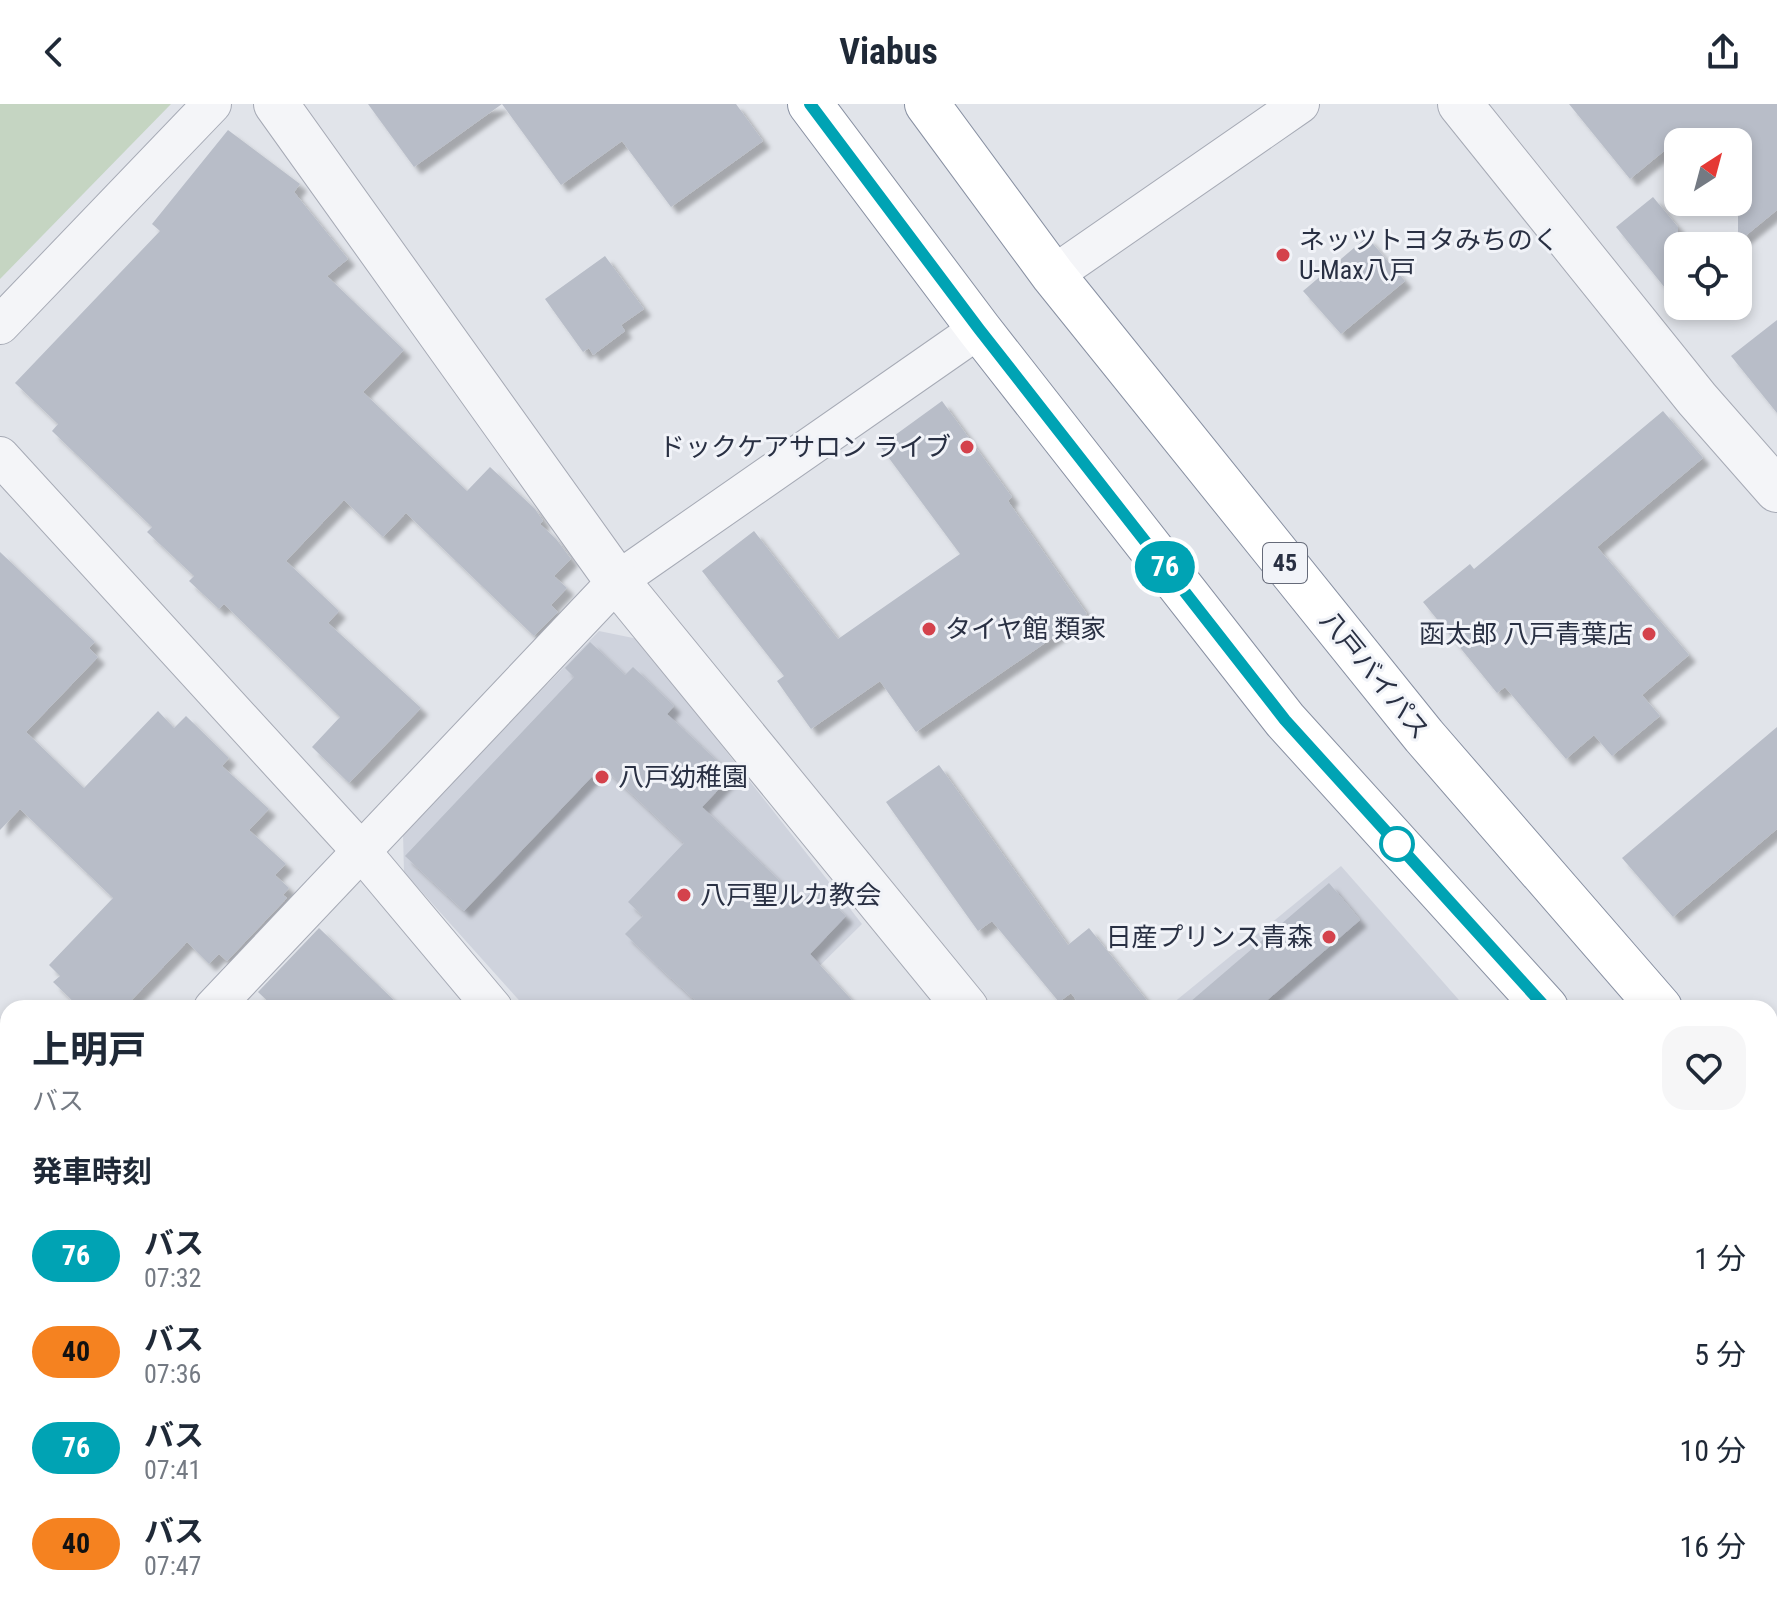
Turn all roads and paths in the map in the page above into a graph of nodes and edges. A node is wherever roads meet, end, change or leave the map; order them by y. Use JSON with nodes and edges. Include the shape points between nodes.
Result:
{"nodes":[{"id":1,"x":212,"y":104,"type":"edge"},
{"id":2,"x":276,"y":104,"type":"edge"},
{"id":3,"x":810,"y":104,"type":"edge"},
{"id":4,"x":927,"y":104,"type":"edge"},
{"id":5,"x":1300,"y":104,"type":"edge"},
{"id":6,"x":1460,"y":104,"type":"edge"},
{"id":7,"x":1053,"y":275,"type":"junction"},
{"id":8,"x":0,"y":325,"type":"edge"},
{"id":9,"x":979,"y":329,"type":"junction"},
{"id":10,"x":0,"y":456,"type":"edge"},
{"id":11,"x":1777,"y":490,"type":"edge"},
{"id":12,"x":617,"y":581,"type":"junction"},
{"id":13,"x":362,"y":852,"type":"junction"},
{"id":14,"x":221,"y":1000,"type":"edge"},
{"id":15,"x":486,"y":1000,"type":"edge"},
{"id":16,"x":959,"y":1000,"type":"edge"},
{"id":17,"x":1539,"y":1000,"type":"edge"},
{"id":18,"x":1653,"y":1000,"type":"edge"}],
"edges":[{"from":1,"to":8,"type":"street"},
{"from":2,"to":12,"type":"street"},
{"from":3,"to":9,"type":"highway"},
{"from":4,"to":7,"type":"highway","name":"八戸バイパス","number":"45"},
{"from":5,"to":7,"type":"street"},
{"from":6,"to":11,"type":"street","via":[[1697,399]]},
{"from":7,"to":18,"type":"highway","name":"八戸バイパス","number":"45","via":[[1424,736]]},
{"from":9,"to":12,"type":"street"},
{"from":9,"to":17,"type":"highway","via":[[1285,720]]},
{"from":10,"to":13,"type":"street"},
{"from":12,"to":13,"type":"street"},
{"from":12,"to":16,"type":"street"},
{"from":13,"to":14,"type":"street"},
{"from":13,"to":15,"type":"street"}]}
